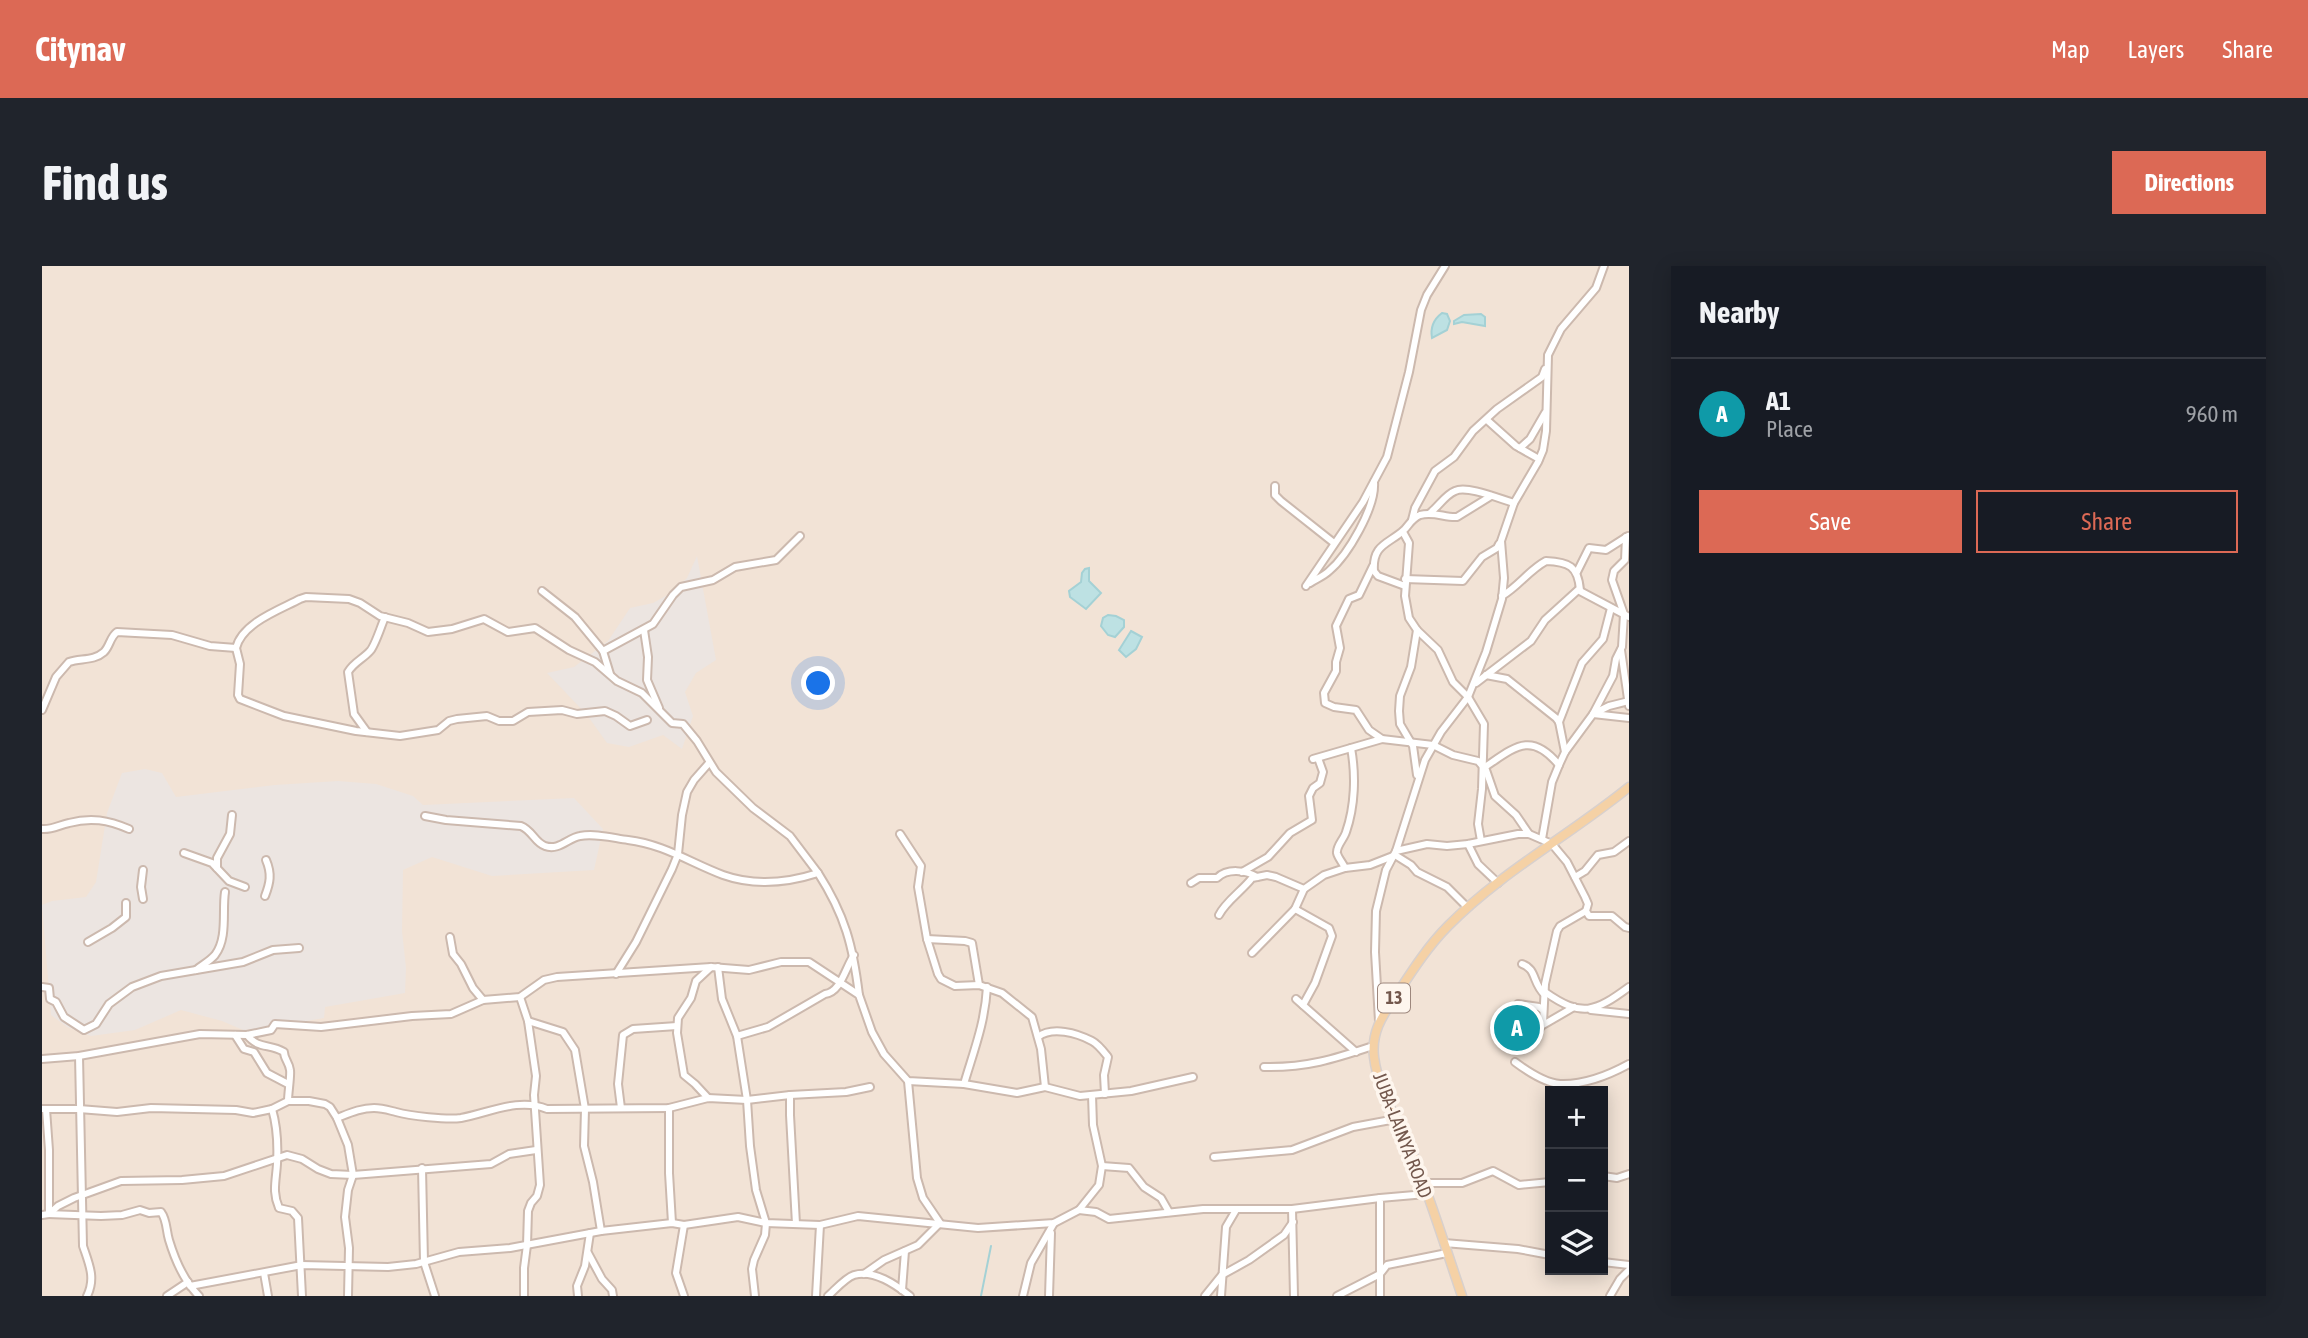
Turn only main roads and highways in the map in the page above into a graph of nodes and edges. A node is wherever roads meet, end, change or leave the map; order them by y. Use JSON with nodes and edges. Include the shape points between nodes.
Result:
{"nodes":[{"id":1,"x":1629,"y":787,"type":"edge"},
{"id":2,"x":1462,"y":1296,"type":"edge"}],
"edges":[{"from":1,"to":2,"type":"main road","name":"JUBA-LAINYA ROAD","number":"13","via":[[1467,907],[1430,947],[1375,1032],[1377,1072],[1414,1158]]}]}
